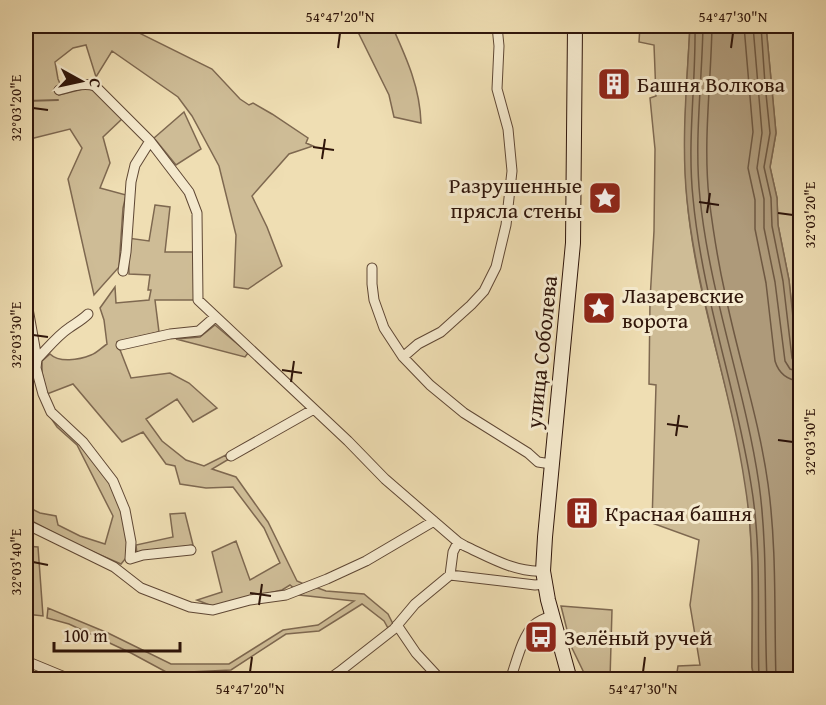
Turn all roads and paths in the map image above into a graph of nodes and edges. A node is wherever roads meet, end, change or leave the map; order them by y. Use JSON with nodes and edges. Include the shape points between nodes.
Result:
{"nodes":[{"id":1,"x":497,"y":26,"type":"edge"},
{"id":2,"x":575,"y":26,"type":"edge"},
{"id":3,"x":59,"y":90,"type":"dead end"},
{"id":4,"x":150,"y":141,"type":"junction"},
{"id":5,"x":372,"y":268,"type":"dead end"},
{"id":6,"x":123,"y":271,"type":"dead end"},
{"id":7,"x":26,"y":280,"type":"edge"},
{"id":8,"x":88,"y":314,"type":"dead end"},
{"id":9,"x":215,"y":317,"type":"junction"},
{"id":10,"x":122,"y":345,"type":"dead end"},
{"id":11,"x":403,"y":357,"type":"junction"},
{"id":12,"x":37,"y":359,"type":"junction"},
{"id":13,"x":314,"y":409,"type":"junction"},
{"id":14,"x":231,"y":456,"type":"dead end"},
{"id":15,"x":551,"y":464,"type":"junction"},
{"id":16,"x":434,"y":521,"type":"junction"},
{"id":17,"x":26,"y":524,"type":"edge"},
{"id":18,"x":458,"y":542,"type":"junction"},
{"id":19,"x":191,"y":550,"type":"dead end"},
{"id":20,"x":130,"y":559,"type":"junction"},
{"id":21,"x":123,"y":574,"type":"junction"},
{"id":22,"x":450,"y":575,"type":"junction"},
{"id":23,"x":544,"y":578,"type":"junction"},
{"id":24,"x":552,"y":616,"type":"junction"},
{"id":25,"x":398,"y":625,"type":"junction"},
{"id":26,"x":26,"y":661,"type":"edge"},
{"id":27,"x":72,"y":680,"type":"edge"},
{"id":28,"x":328,"y":680,"type":"edge"},
{"id":29,"x":441,"y":680,"type":"edge"},
{"id":30,"x":510,"y":680,"type":"edge"},
{"id":31,"x":570,"y":680,"type":"edge"}],
"edges":[{"from":1,"to":11,"type":"street","via":[[497,89],[508,129],[512,171],[496,267],[484,291],[471,304],[441,332]]},
{"from":2,"to":15,"type":"main road","name":"улица Соболева","via":[[573,243]]},
{"from":3,"to":4,"type":"street","via":[[92,84]]},
{"from":4,"to":6,"type":"street","via":[[135,165],[131,182]]},
{"from":4,"to":9,"type":"street","via":[[189,192],[197,213],[198,300]]},
{"from":5,"to":11,"type":"street","via":[[374,300],[384,328]]},
{"from":7,"to":12,"type":"street"},
{"from":8,"to":12,"type":"street"},
{"from":9,"to":10,"type":"street","via":[[199,332]]},
{"from":9,"to":13,"type":"street"},
{"from":11,"to":15,"type":"street","via":[[464,413],[538,462]]},
{"from":12,"to":20,"type":"street","via":[[38,377],[51,412],[83,442],[113,482],[125,510]]},
{"from":13,"to":14,"type":"street"},
{"from":13,"to":16,"type":"street"},
{"from":15,"to":23,"type":"main road","name":"улица Соболева"},
{"from":16,"to":18,"type":"street"},
{"from":16,"to":21,"type":"street","via":[[327,579],[286,595],[213,610],[190,607],[150,592]]},
{"from":17,"to":21,"type":"street"},
{"from":18,"to":22,"type":"street"},
{"from":18,"to":23,"type":"street"},
{"from":19,"to":20,"type":"street"},
{"from":20,"to":21,"type":"street"},
{"from":22,"to":23,"type":"street","via":[[535,585]]},
{"from":22,"to":25,"type":"street"},
{"from":23,"to":24,"type":"main road","name":"улица Соболева"},
{"from":24,"to":30,"type":"street","via":[[528,631]]},
{"from":24,"to":31,"type":"main road","name":"улица Соболева"},
{"from":25,"to":28,"type":"street"},
{"from":25,"to":29,"type":"street","via":[[416,653]]},
{"from":26,"to":27,"type":"street"}]}
